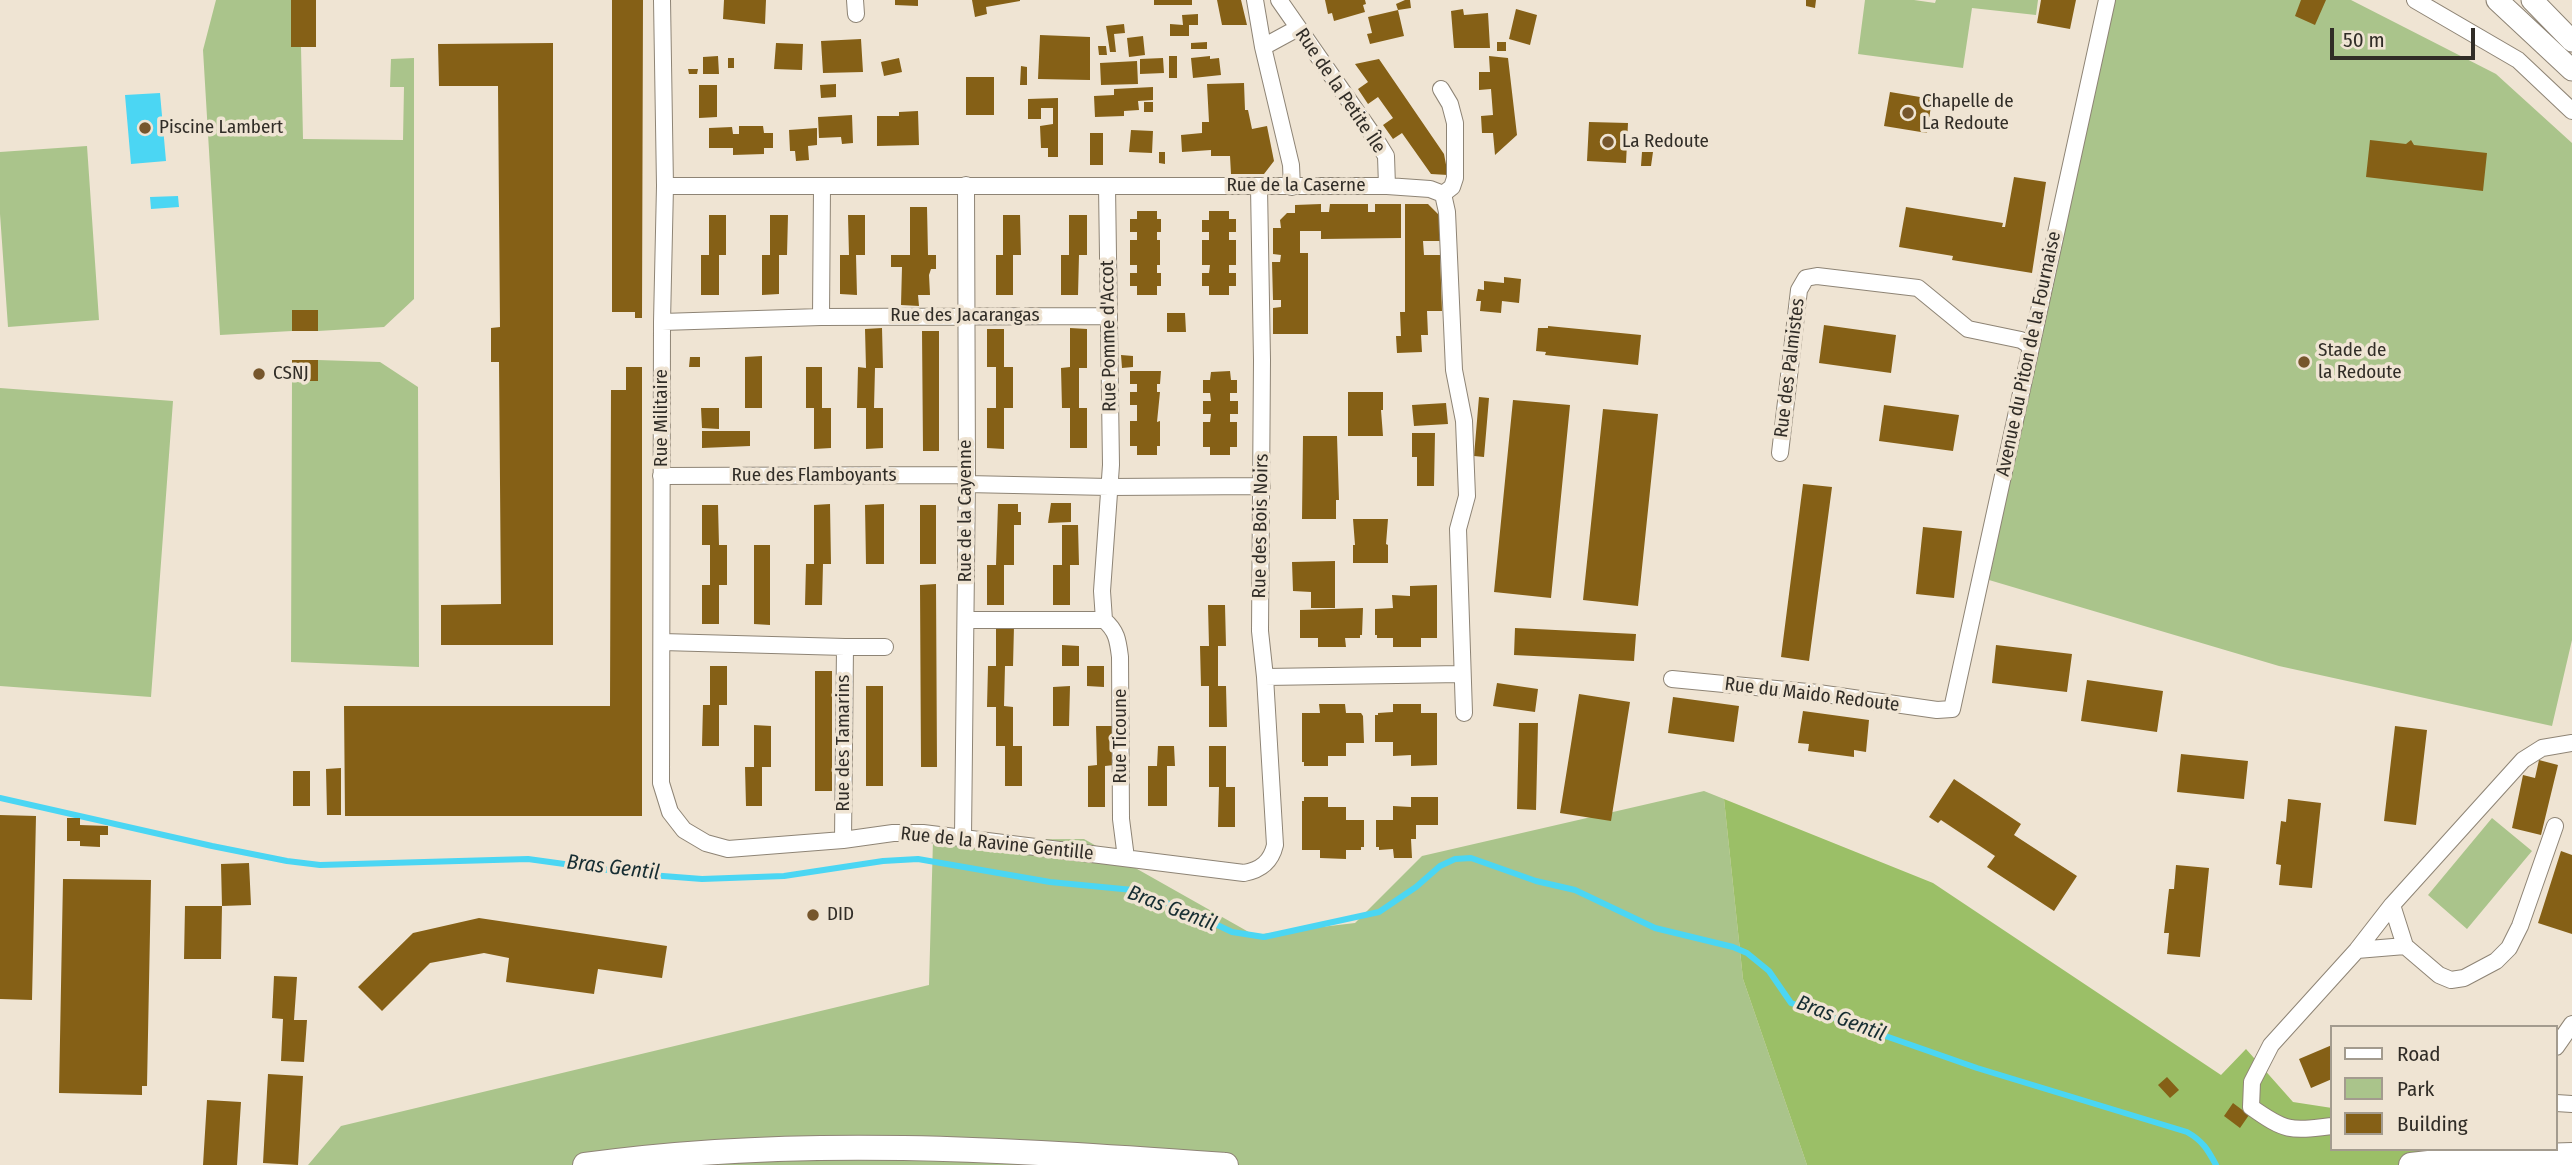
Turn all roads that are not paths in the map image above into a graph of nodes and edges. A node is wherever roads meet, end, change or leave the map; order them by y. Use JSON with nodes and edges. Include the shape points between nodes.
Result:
{"nodes":[{"id":1,"x":662,"y":0,"type":"edge"},
{"id":2,"x":1255,"y":0,"type":"edge"},
{"id":3,"x":1279,"y":0,"type":"edge"},
{"id":4,"x":2107,"y":0,"type":"edge"},
{"id":5,"x":2415,"y":0,"type":"edge"},
{"id":6,"x":2497,"y":0,"type":"edge"},
{"id":7,"x":2532,"y":0,"type":"edge"},
{"id":8,"x":1298,"y":28,"type":"junction"},
{"id":9,"x":2572,"y":41,"type":"edge"},
{"id":10,"x":1263,"y":47,"type":"junction"},
{"id":11,"x":2572,"y":70,"type":"edge"},
{"id":12,"x":1441,"y":89,"type":"dead end"},
{"id":13,"x":2572,"y":111,"type":"edge"},
{"id":14,"x":665,"y":186,"type":"junction"},
{"id":15,"x":966,"y":186,"type":"junction"},
{"id":16,"x":1107,"y":186,"type":"junction"},
{"id":17,"x":1387,"y":186,"type":"junction"},
{"id":18,"x":822,"y":187,"type":"junction"},
{"id":19,"x":1259,"y":187,"type":"junction"},
{"id":20,"x":1292,"y":187,"type":"junction"},
{"id":21,"x":1443,"y":194,"type":"junction"},
{"id":22,"x":967,"y":316,"type":"junction"},
{"id":23,"x":1108,"y":316,"type":"junction"},
{"id":24,"x":821,"y":317,"type":"junction"},
{"id":25,"x":662,"y":323,"type":"junction"},
{"id":26,"x":2031,"y":346,"type":"junction"},
{"id":27,"x":1780,"y":453,"type":"dead end"},
{"id":28,"x":662,"y":476,"type":"junction"},
{"id":29,"x":967,"y":480,"type":"junction"},
{"id":30,"x":1262,"y":486,"type":"junction"},
{"id":31,"x":1109,"y":487,"type":"junction"},
{"id":32,"x":966,"y":620,"type":"junction"},
{"id":33,"x":1104,"y":620,"type":"junction"},
{"id":34,"x":662,"y":642,"type":"junction"},
{"id":35,"x":885,"y":646,"type":"dead end"},
{"id":36,"x":845,"y":647,"type":"junction"},
{"id":37,"x":1462,"y":674,"type":"junction"},
{"id":38,"x":1265,"y":677,"type":"junction"},
{"id":39,"x":1672,"y":679,"type":"dead end"},
{"id":40,"x":1952,"y":709,"type":"joint"},
{"id":41,"x":1464,"y":713,"type":"dead end"},
{"id":42,"x":2572,"y":743,"type":"edge"},
{"id":43,"x":2555,"y":826,"type":"dead end"},
{"id":44,"x":684,"y":830,"type":"joint"},
{"id":45,"x":963,"y":837,"type":"junction"},
{"id":46,"x":844,"y":840,"type":"junction"},
{"id":47,"x":1126,"y":858,"type":"junction"},
{"id":48,"x":1267,"y":861,"type":"joint"},
{"id":49,"x":2392,"y":905,"type":"junction"},
{"id":50,"x":2405,"y":946,"type":"junction"},
{"id":51,"x":2357,"y":950,"type":"junction"},
{"id":52,"x":2572,"y":1024,"type":"edge"},
{"id":53,"x":2558,"y":1044,"type":"edge"},
{"id":54,"x":2330,"y":1126,"type":"edge"},
{"id":55,"x":2572,"y":1155,"type":"edge"},
{"id":56,"x":585,"y":1165,"type":"edge"},
{"id":57,"x":1226,"y":1165,"type":"edge"},
{"id":58,"x":2411,"y":1165,"type":"edge"}],
"edges":[{"from":1,"to":14,"type":"street","name":"Rue Militaire"},
{"from":2,"to":10,"type":"street","name":"Rue de la Petite Île"},
{"from":3,"to":8,"type":"street","name":"Rue de la Petite Île"},
{"from":4,"to":26,"type":"street","name":"Avenue du Piton de la Fournaise"},
{"from":5,"to":13,"type":"street","via":[[2518,60]]},
{"from":6,"to":11,"type":"main road"},
{"from":7,"to":9,"type":"main road"},
{"from":8,"to":10,"type":"street"},
{"from":8,"to":17,"type":"street","name":"Rue de la Petite Île","via":[[1386,156]]},
{"from":10,"to":20,"type":"street","name":"Rue de la Petite Île"},
{"from":12,"to":21,"type":"street","via":[[1455,123],[1455,178]]},
{"from":14,"to":18,"type":"street","name":"Rue de la Caserne"},
{"from":14,"to":25,"type":"street","name":"Rue Militaire"},
{"from":15,"to":16,"type":"street","name":"Rue de la Caserne"},
{"from":15,"to":18,"type":"street","name":"Rue de la Caserne"},
{"from":15,"to":22,"type":"street","name":"Rue de la Cayenne"},
{"from":16,"to":19,"type":"street","name":"Rue de la Caserne"},
{"from":16,"to":23,"type":"street","name":"Rue Pomme d'Accot"},
{"from":17,"to":20,"type":"street","name":"Rue de la Caserne"},
{"from":17,"to":21,"type":"street","name":"Rue de la Caserne"},
{"from":18,"to":24,"type":"street"},
{"from":19,"to":20,"type":"street","name":"Rue de la Caserne"},
{"from":19,"to":30,"type":"street","name":"Rue des Bois Noirs"},
{"from":21,"to":37,"type":"street","via":[[1467,496],[1458,528]]},
{"from":22,"to":23,"type":"street","name":"Rue des Jacarangas"},
{"from":22,"to":24,"type":"street","name":"Rue des Jacarangas"},
{"from":22,"to":29,"type":"street","name":"Rue de la Cayenne"},
{"from":23,"to":31,"type":"street","name":"Rue Pomme d'Accot"},
{"from":24,"to":25,"type":"street","name":"Rue des Jacarangas"},
{"from":25,"to":28,"type":"street","name":"Rue Militaire"},
{"from":26,"to":27,"type":"street","name":"Rue des Palmistes","via":[[1968,329],[1918,288],[1806,278],[1799,289]]},
{"from":26,"to":40,"type":"street","name":"Avenue du Piton de la Fournaise"},
{"from":28,"to":29,"type":"street","name":"Rue des Flamboyants"},
{"from":28,"to":34,"type":"street","name":"Rue Militaire"},
{"from":29,"to":31,"type":"street","name":"Rue des Flamboyants"},
{"from":29,"to":32,"type":"street","name":"Rue de la Cayenne"},
{"from":30,"to":31,"type":"street","name":"Rue des Flamboyants"},
{"from":30,"to":38,"type":"street","name":"Rue des Bois Noirs","via":[[1260,631]]},
{"from":31,"to":33,"type":"street","name":"Rue Ticoune"},
{"from":32,"to":33,"type":"street"},
{"from":32,"to":45,"type":"street","name":"Rue de la Cayenne"},
{"from":33,"to":47,"type":"street","name":"Rue Ticoune","via":[[1118,637],[1119,647],[1121,819]]},
{"from":34,"to":36,"type":"street","name":"Rue des Tamarins"},
{"from":34,"to":44,"type":"street","name":"Rue Militaire","via":[[661,783],[670,812]]},
{"from":35,"to":36,"type":"street","name":"Rue des Tamarins"},
{"from":36,"to":46,"type":"street","name":"Rue des Tamarins"},
{"from":37,"to":38,"type":"street"},
{"from":37,"to":41,"type":"street"},
{"from":38,"to":48,"type":"street","name":"Rue des Bois Noirs","via":[[1275,845]]},
{"from":39,"to":40,"type":"street","name":"Rue du Maido Redoute"},
{"from":42,"to":49,"type":"street","via":[[2542,748],[2523,760]]},
{"from":43,"to":50,"type":"street","via":[[2520,926],[2496,961],[2464,978],[2451,979],[2439,975]]},
{"from":44,"to":46,"type":"street","name":"Rue de la Ravine Gentille","via":[[728,849]]},
{"from":45,"to":46,"type":"street","name":"Rue de la Ravine Gentille","via":[[893,833]]},
{"from":45,"to":47,"type":"street","name":"Rue de la Ravine Gentille"},
{"from":47,"to":48,"type":"street","name":"Rue de la Ravine Gentille","via":[[1244,873],[1258,870]]},
{"from":49,"to":50,"type":"street"},
{"from":49,"to":51,"type":"street"},
{"from":50,"to":51,"type":"street"},
{"from":51,"to":54,"type":"street","via":[[2271,1045],[2252,1082],[2251,1107],[2277,1126],[2299,1130]]},
{"from":52,"to":53,"type":"street"},
{"from":55,"to":58,"type":"main road"},
{"from":56,"to":57,"type":"main road","via":[[759,1149],[914,1146]]}]}
